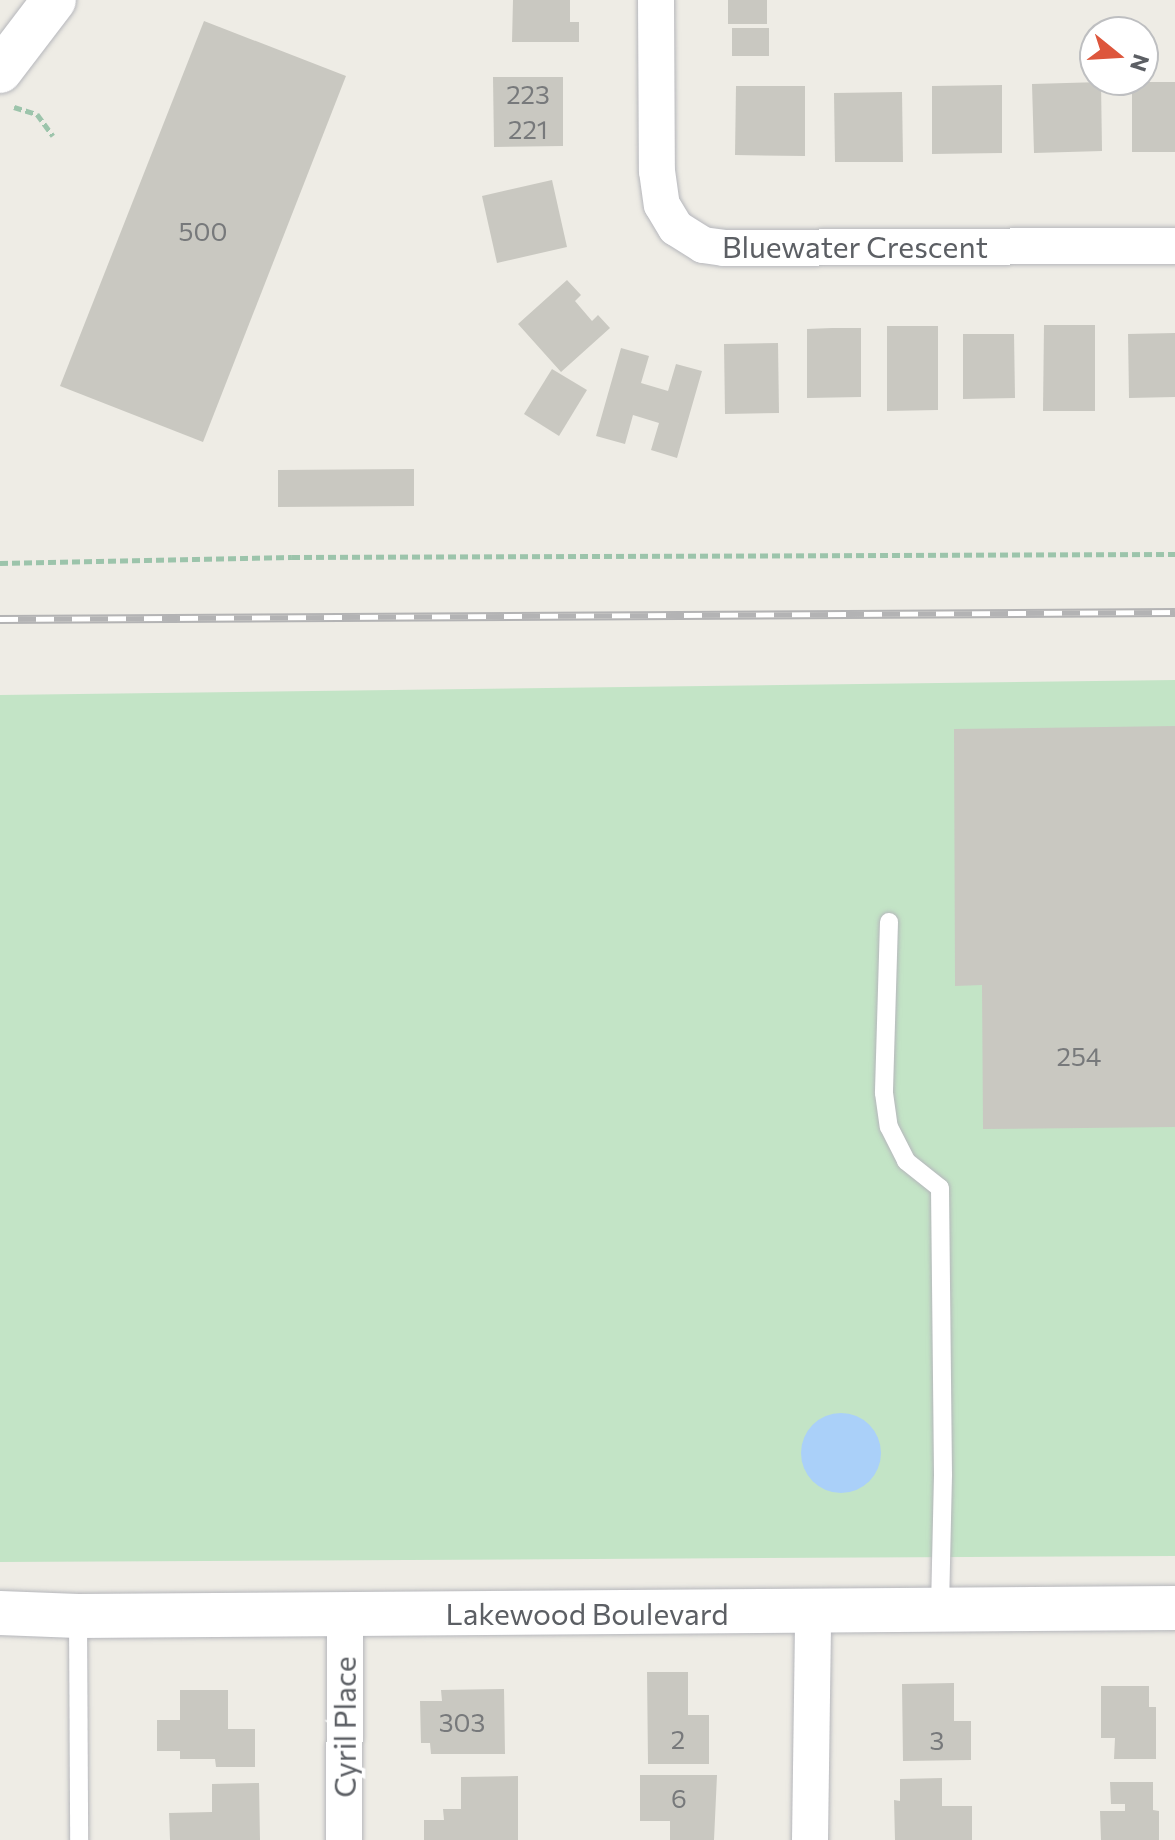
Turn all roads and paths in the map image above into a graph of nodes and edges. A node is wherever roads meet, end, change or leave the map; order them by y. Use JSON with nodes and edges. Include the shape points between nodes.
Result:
{"nodes":[{"id":1,"x":54,"y":0,"type":"edge"},
{"id":2,"x":656,"y":0,"type":"edge"},
{"id":3,"x":0,"y":71,"type":"edge"},
{"id":4,"x":0,"y":102,"type":"edge"},
{"id":5,"x":53,"y":136,"type":"dead end"},
{"id":6,"x":1175,"y":246,"type":"edge"},
{"id":7,"x":1175,"y":554,"type":"edge"},
{"id":8,"x":0,"y":563,"type":"edge"},
{"id":9,"x":889,"y":922,"type":"dead end"},
{"id":10,"x":1175,"y":1608,"type":"edge"},
{"id":11,"x":940,"y":1610,"type":"junction"},
{"id":12,"x":813,"y":1612,"type":"junction"},
{"id":13,"x":0,"y":1613,"type":"edge"},
{"id":14,"x":345,"y":1613,"type":"junction"},
{"id":15,"x":78,"y":1616,"type":"junction"},
{"id":16,"x":79,"y":1840,"type":"edge"},
{"id":17,"x":344,"y":1840,"type":"edge"},
{"id":18,"x":810,"y":1840,"type":"edge"}],
"edges":[{"from":1,"to":3,"type":"street"},
{"from":2,"to":6,"type":"street","name":"Bluewater Crescent","via":[[657,171],[662,205],[676,228],[703,245]]},
{"from":4,"to":5,"type":"path","via":[[37,114]]},
{"from":7,"to":8,"type":"path"},
{"from":9,"to":11,"type":"lane","via":[[884,1093],[889,1127],[906,1161],[940,1188]]},
{"from":10,"to":11,"type":"street","name":"Lakewood Boulevard"},
{"from":11,"to":12,"type":"street","name":"Lakewood Boulevard"},
{"from":12,"to":14,"type":"street","name":"Lakewood Boulevard"},
{"from":12,"to":18,"type":"street"},
{"from":13,"to":15,"type":"street","name":"Lakewood Boulevard"},
{"from":14,"to":15,"type":"street","name":"Lakewood Boulevard"},
{"from":14,"to":17,"type":"street","name":"Cyril Place"},
{"from":15,"to":16,"type":"lane"}]}
